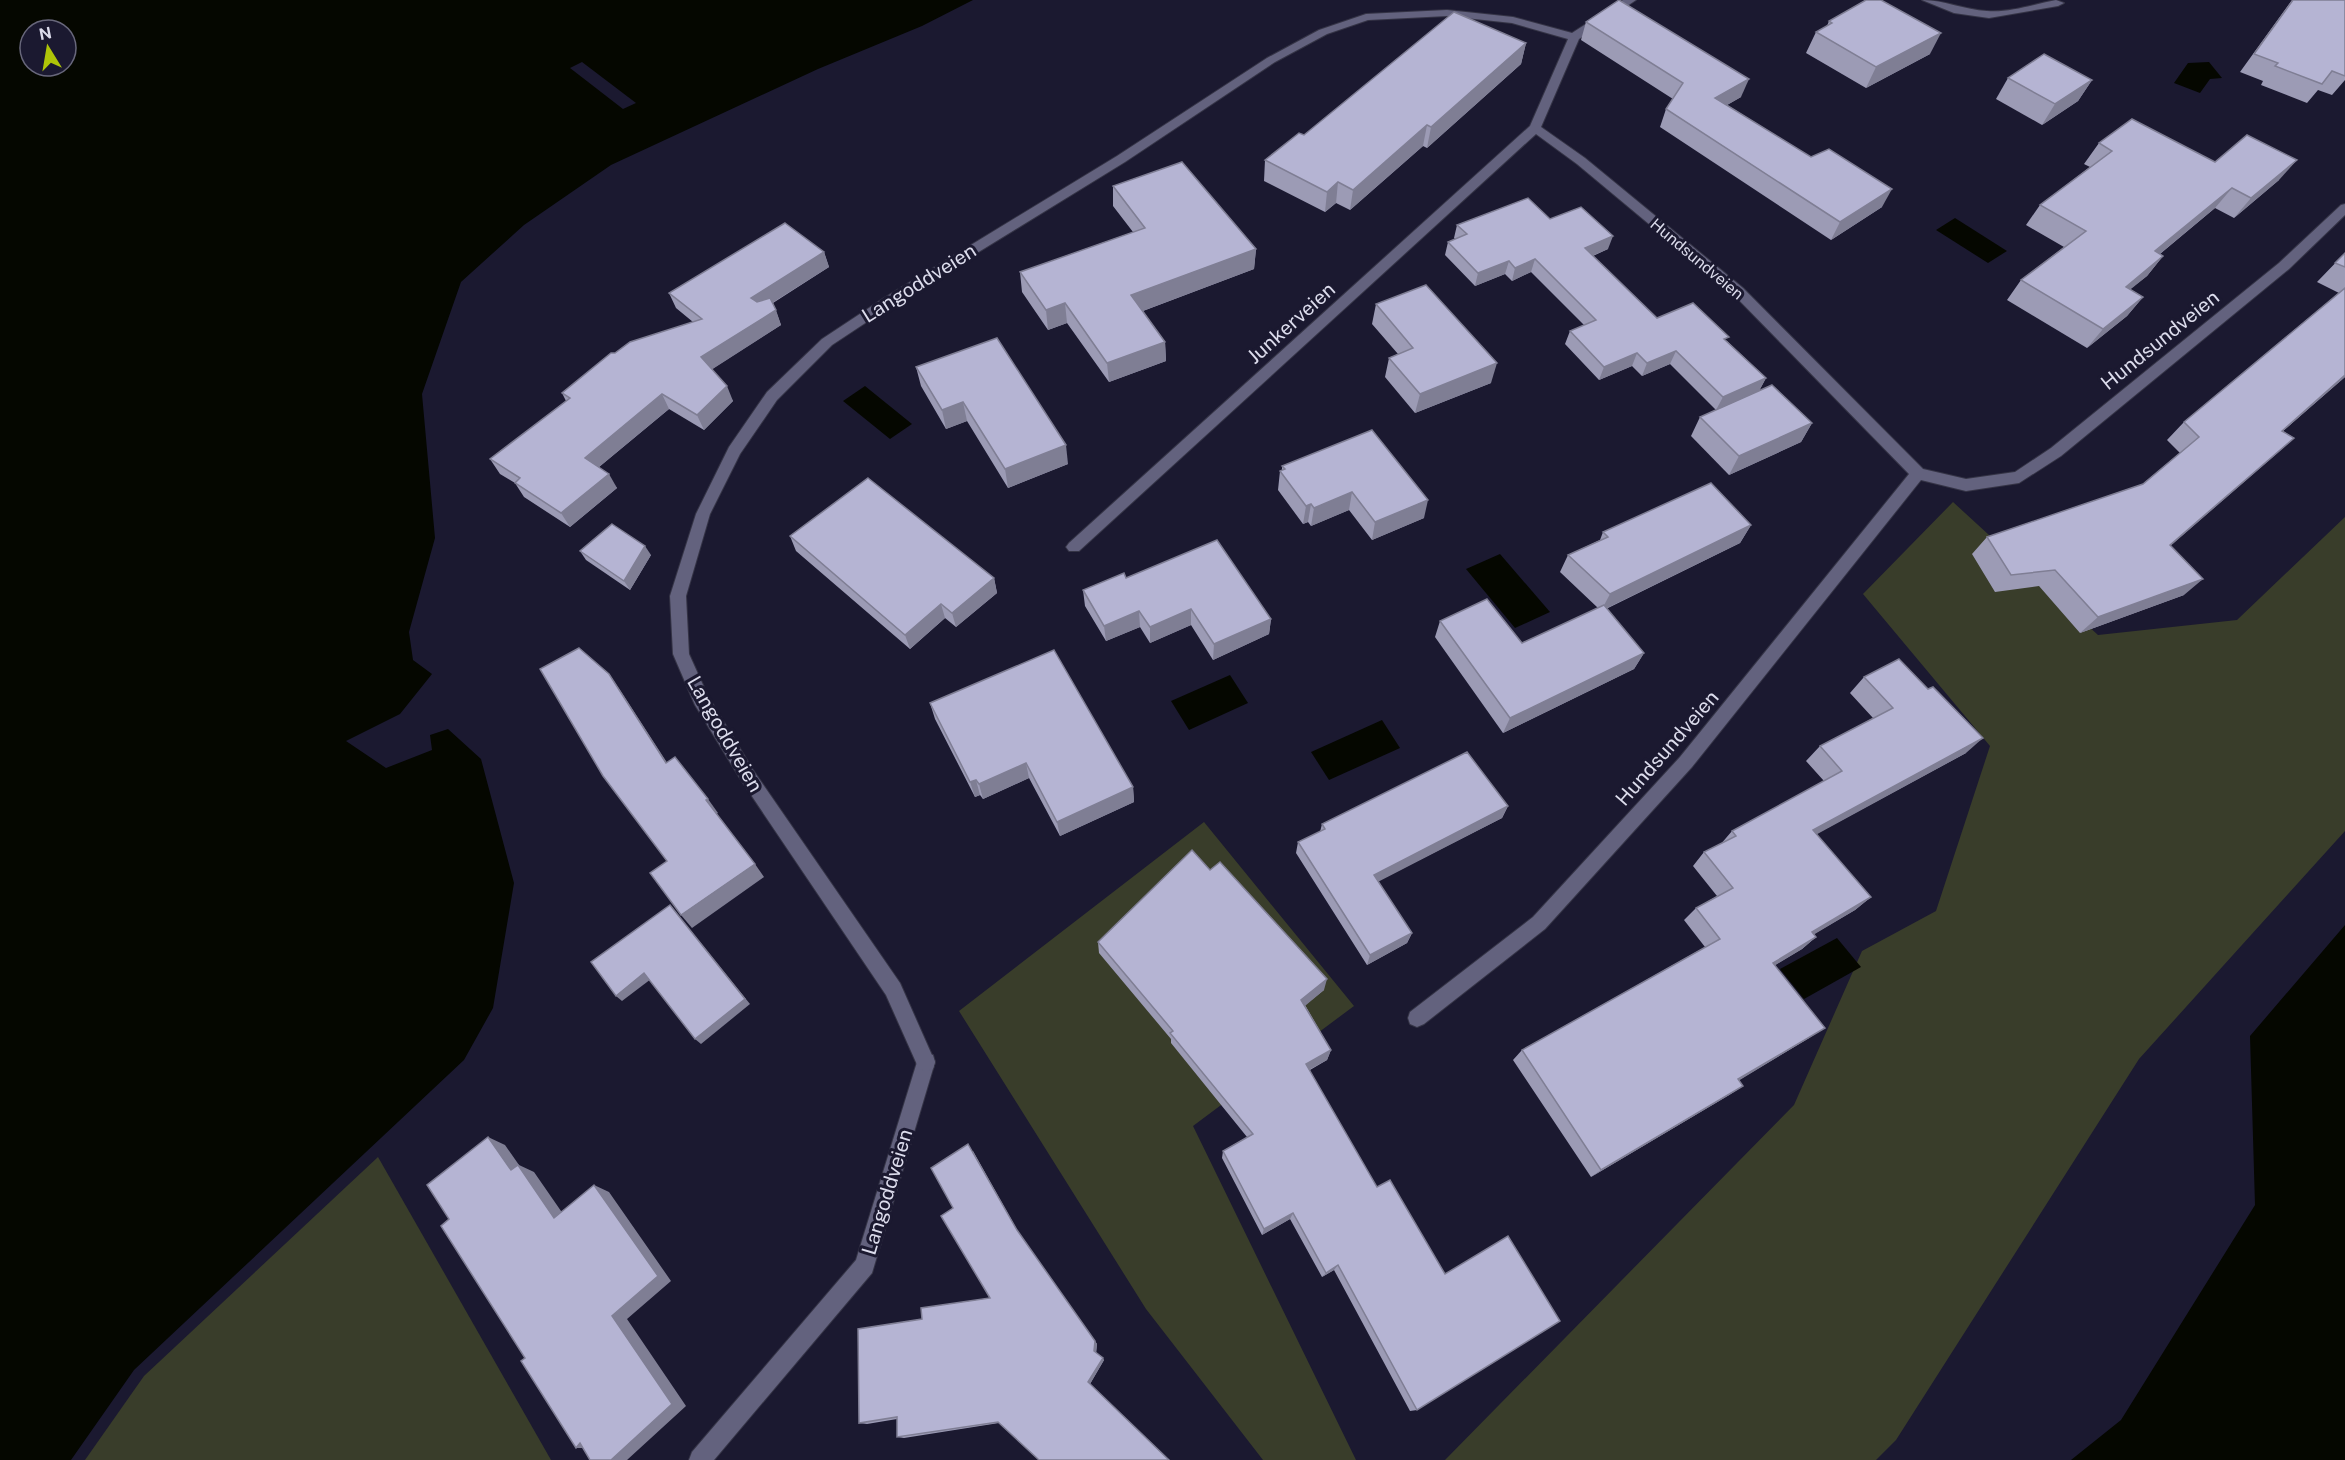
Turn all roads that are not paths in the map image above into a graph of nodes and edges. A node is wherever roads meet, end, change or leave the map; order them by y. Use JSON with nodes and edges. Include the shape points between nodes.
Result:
{"nodes":[{"id":1,"x":1630,"y":0,"type":"edge"},
{"id":2,"x":1928,"y":0,"type":"edge"},
{"id":3,"x":2058,"y":3,"type":"dead end"},
{"id":4,"x":1574,"y":37,"type":"junction"},
{"id":5,"x":1535,"y":128,"type":"junction"},
{"id":6,"x":2345,"y":208,"type":"edge"},
{"id":7,"x":1918,"y":474,"type":"junction"},
{"id":8,"x":1074,"y":548,"type":"dead end"},
{"id":9,"x":1417,"y":1018,"type":"dead end"},
{"id":10,"x":700,"y":1460,"type":"edge"}],
"edges":[{"from":1,"to":4,"type":"street"},
{"from":2,"to":3,"type":"street","via":[[1958,11],[1989,15]]},
{"from":4,"to":5,"type":"street"},
{"from":4,"to":10,"type":"street","name":"Langoddveien","via":[[1513,20],[1447,13],[1366,17],[1323,32],[1271,60],[1121,159],[827,342],[772,396],[734,451],[703,514],[678,596],[681,654],[701,700],[747,775],[894,989],[926,1062],[865,1266]]},
{"from":5,"to":7,"type":"street","name":"Hundsundveien","via":[[1581,161],[1738,291]]},
{"from":5,"to":8,"type":"street","name":"Junkerveien"},
{"from":6,"to":7,"type":"street","name":"Hundsundveien","via":[[2284,266],[2056,452],[2019,477],[1966,484]]},
{"from":7,"to":9,"type":"street","name":"Hundsundveien","via":[[1686,762],[1547,915]]}]}
